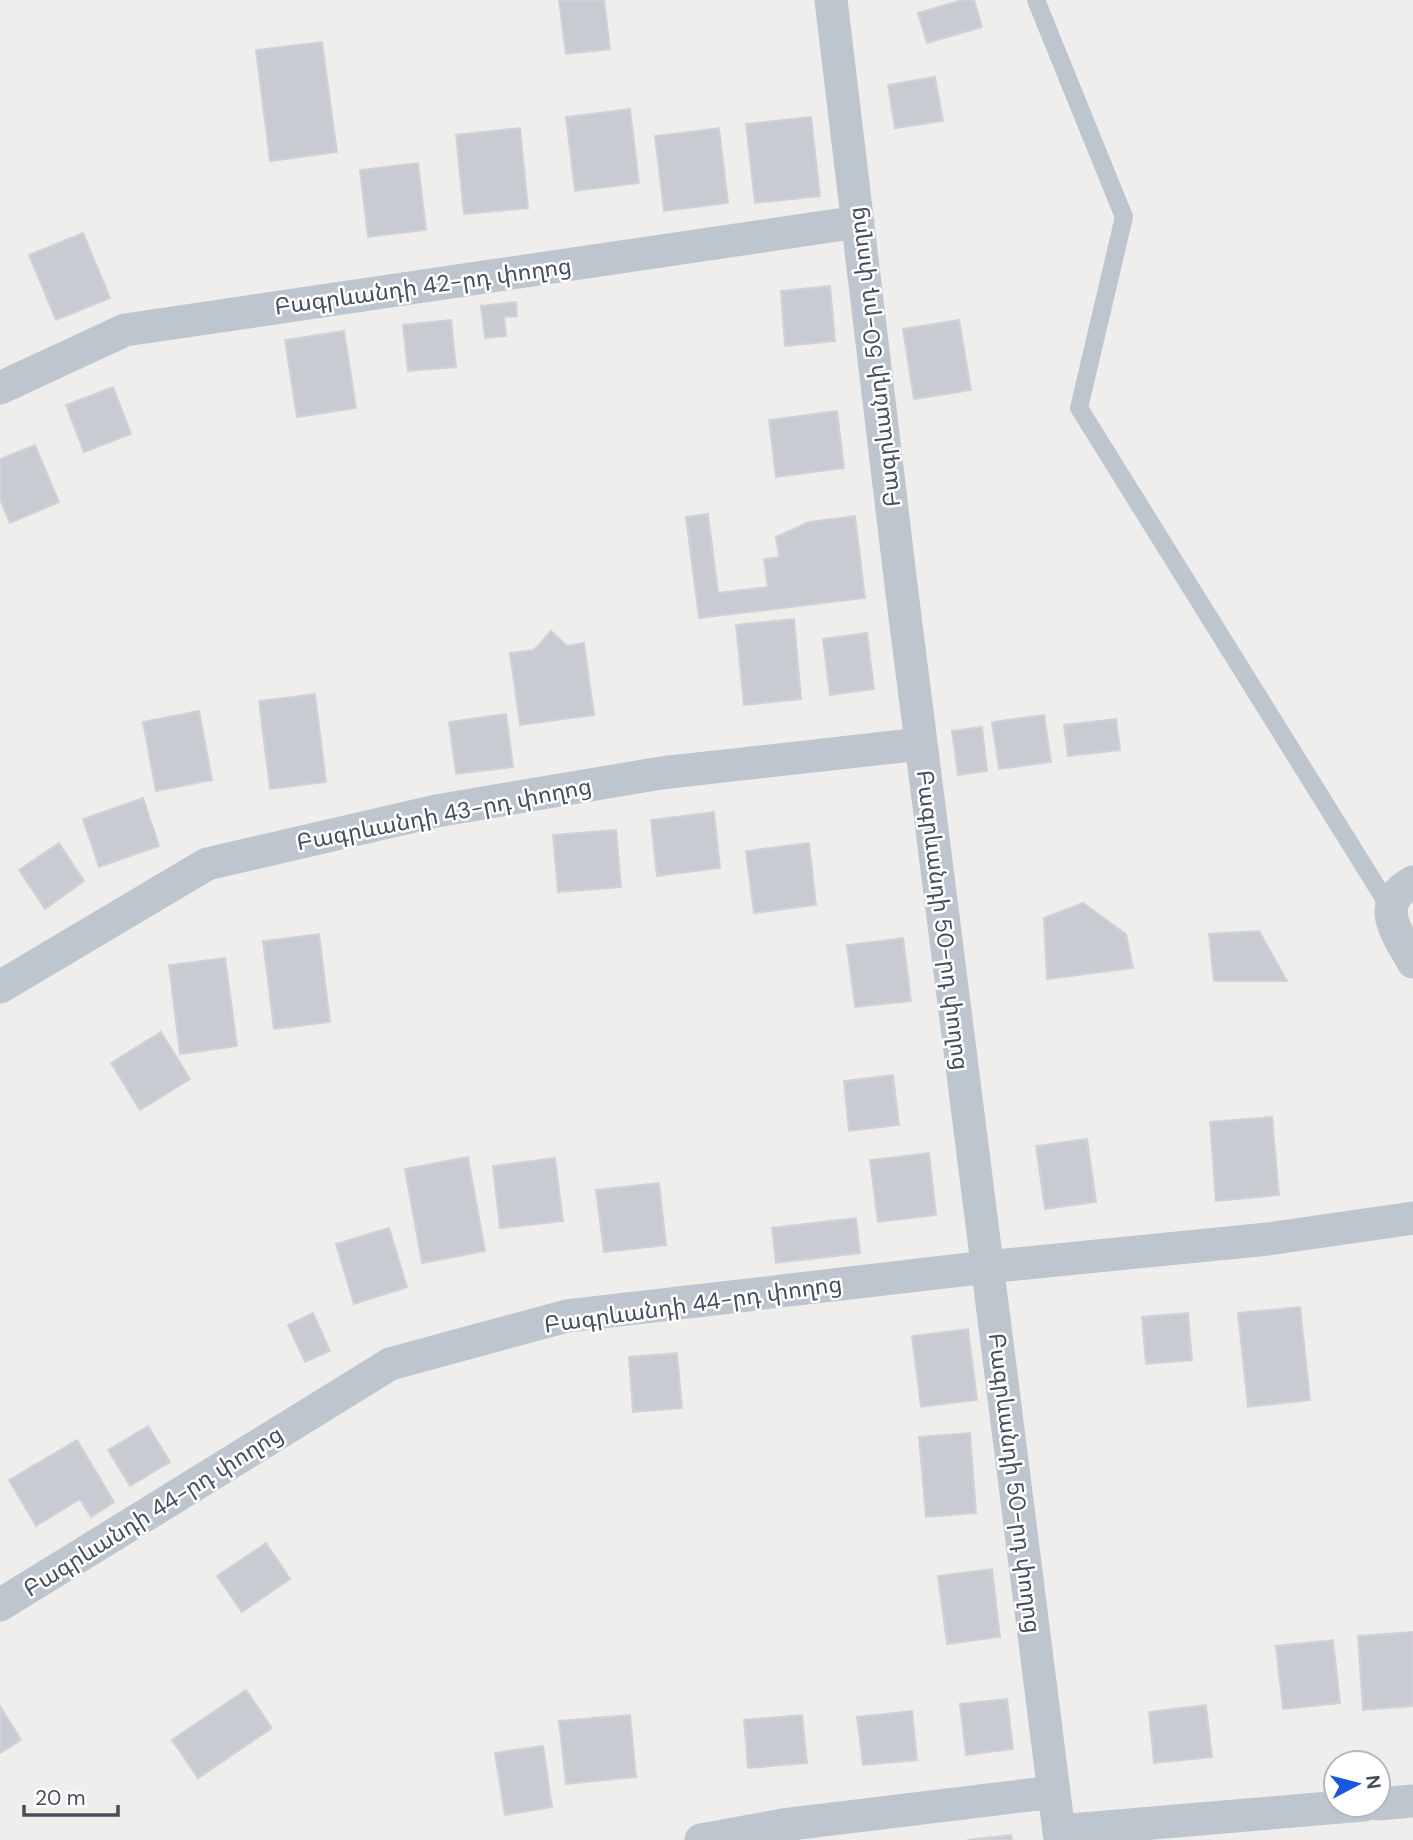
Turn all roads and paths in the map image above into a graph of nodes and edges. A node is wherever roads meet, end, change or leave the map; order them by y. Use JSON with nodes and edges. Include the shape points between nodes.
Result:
{"nodes":[{"id":1,"x":831,"y":0,"type":"edge"},
{"id":2,"x":1036,"y":0,"type":"edge"},
{"id":3,"x":858,"y":222,"type":"junction"},
{"id":4,"x":0,"y":388,"type":"edge"},
{"id":5,"x":921,"y":744,"type":"junction"},
{"id":6,"x":1413,"y":882,"type":"edge"},
{"id":7,"x":1390,"y":908,"type":"junction"},
{"id":8,"x":1413,"y":962,"type":"edge"},
{"id":9,"x":0,"y":986,"type":"edge"},
{"id":10,"x":1413,"y":1218,"type":"edge"},
{"id":11,"x":987,"y":1267,"type":"junction"},
{"id":12,"x":0,"y":1605,"type":"edge"},
{"id":13,"x":1054,"y":1792,"type":"junction"},
{"id":14,"x":1413,"y":1801,"type":"edge"},
{"id":15,"x":1392,"y":1803,"type":"edge"},
{"id":16,"x":1322,"y":1809,"type":"edge"},
{"id":17,"x":1059,"y":1836,"type":"edge"},
{"id":18,"x":701,"y":1840,"type":"edge"}],
"edges":[{"from":1,"to":3,"type":"street","name":"Բագրևանդի 50-րդ փողոց"},
{"from":2,"to":7,"type":"lane","via":[[1124,217],[1079,408]]},
{"from":3,"to":4,"type":"street","name":"Բագրևանդի 42-րդ փողոց","via":[[125,330]]},
{"from":3,"to":5,"type":"street","name":"Բագրևանդի 50-րդ փողոց"},
{"from":5,"to":9,"type":"street","name":"Բագրևանդի 43-րդ փողոց","via":[[661,773],[436,811],[207,864]]},
{"from":5,"to":11,"type":"street","name":"Բագրևանդի 50-րդ փողոց"},
{"from":6,"to":7,"type":"street"},
{"from":7,"to":8,"type":"street","via":[[1392,924]]},
{"from":10,"to":11,"type":"street","name":"Բագրևանդի 44-րդ փողոց","via":[[1268,1239]]},
{"from":11,"to":12,"type":"street","name":"Բագրևանդի 44-րդ փողոց","via":[[568,1316],[390,1364]]},
{"from":11,"to":13,"type":"street","name":"Բագրևանդի 50-րդ փողոց"},
{"from":13,"to":17,"type":"street","name":"Բագրևանդի 50-րդ փողոց"},
{"from":13,"to":18,"type":"street","via":[[783,1825]]},
{"from":14,"to":15,"type":"street"},
{"from":16,"to":17,"type":"street"}]}
